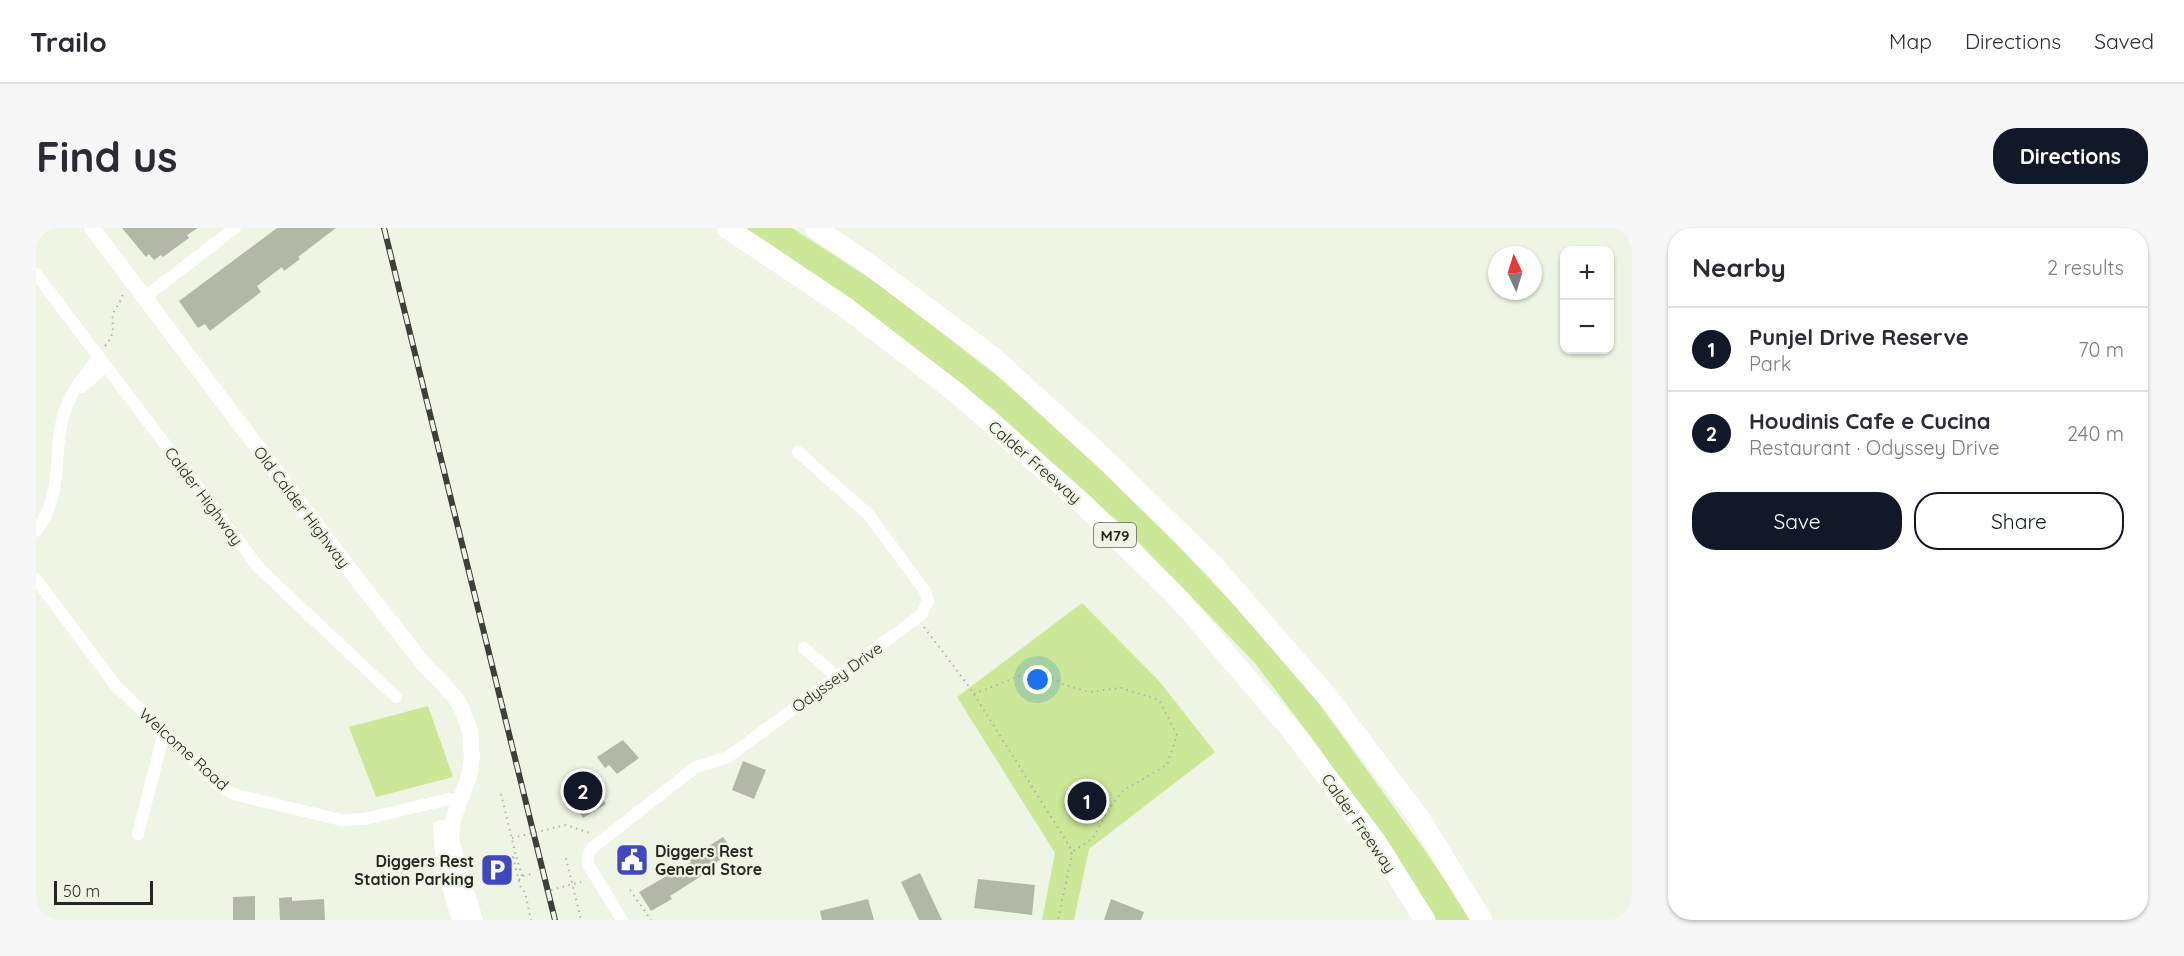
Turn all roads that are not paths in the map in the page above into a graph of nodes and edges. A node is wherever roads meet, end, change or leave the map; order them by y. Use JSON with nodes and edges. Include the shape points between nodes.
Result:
{"nodes":[{"id":1,"x":92,"y":228,"type":"edge"},
{"id":2,"x":235,"y":228,"type":"edge"},
{"id":3,"x":727,"y":228,"type":"edge"},
{"id":4,"x":815,"y":228,"type":"edge"},
{"id":5,"x":36,"y":274,"type":"edge"},
{"id":6,"x":145,"y":297,"type":"junction"},
{"id":7,"x":99,"y":358,"type":"junction"},
{"id":8,"x":798,"y":452,"type":"dead end"},
{"id":9,"x":36,"y":531,"type":"edge"},
{"id":10,"x":38,"y":585,"type":"edge"},
{"id":11,"x":804,"y":648,"type":"dead end"},
{"id":12,"x":422,"y":662,"type":"junction"},
{"id":13,"x":838,"y":678,"type":"junction"},
{"id":14,"x":396,"y":697,"type":"dead end"},
{"id":15,"x":164,"y":733,"type":"junction"},
{"id":16,"x":456,"y":799,"type":"junction"},
{"id":17,"x":138,"y":834,"type":"dead end"},
{"id":18,"x":593,"y":872,"type":"junction"},
{"id":19,"x":460,"y":920,"type":"edge"},
{"id":20,"x":475,"y":920,"type":"edge"},
{"id":21,"x":622,"y":920,"type":"edge"},
{"id":22,"x":632,"y":920,"type":"edge"},
{"id":23,"x":1425,"y":920,"type":"edge"},
{"id":24,"x":1482,"y":920,"type":"edge"}],
"edges":[{"from":1,"to":6,"type":"street","name":"Old Calder Highway"},
{"from":2,"to":6,"type":"street"},
{"from":3,"to":23,"type":"highway","name":"Calder Freeway","number":"M79","via":[[845,307],[958,394],[1082,503],[1181,601],[1292,731],[1376,842]]},
{"from":4,"to":24,"type":"highway","number":"M79","via":[[995,359],[1214,566],[1334,705],[1420,819]]},
{"from":5,"to":7,"type":"street","name":"Calder Highway"},
{"from":6,"to":12,"type":"street","name":"Old Calder Highway"},
{"from":7,"to":9,"type":"street","via":[[69,401],[62,422],[54,496]]},
{"from":7,"to":14,"type":"street","name":"Calder Highway","via":[[259,568]]},
{"from":8,"to":13,"type":"street","name":"Odyssey Drive","via":[[868,514],[925,591],[927,607],[917,618]]},
{"from":10,"to":15,"type":"street","name":"Welcome Road","via":[[116,686]]},
{"from":11,"to":13,"type":"street"},
{"from":12,"to":16,"type":"street","via":[[451,708],[462,739]]},
{"from":12,"to":16,"type":"street","name":"Old Calder Highway","via":[[454,696],[470,731],[471,768]]},
{"from":13,"to":18,"type":"street","name":"Odyssey Drive","via":[[728,757],[696,767],[592,848],[588,855]]},
{"from":15,"to":16,"type":"street","name":"Welcome Road","via":[[221,787],[237,795],[341,820],[365,819]]},
{"from":15,"to":17,"type":"street"},
{"from":16,"to":19,"type":"street","via":[[442,822],[440,839]]},
{"from":16,"to":20,"type":"street","via":[[451,837]]},
{"from":18,"to":21,"type":"street"},
{"from":18,"to":22,"type":"street"}]}
